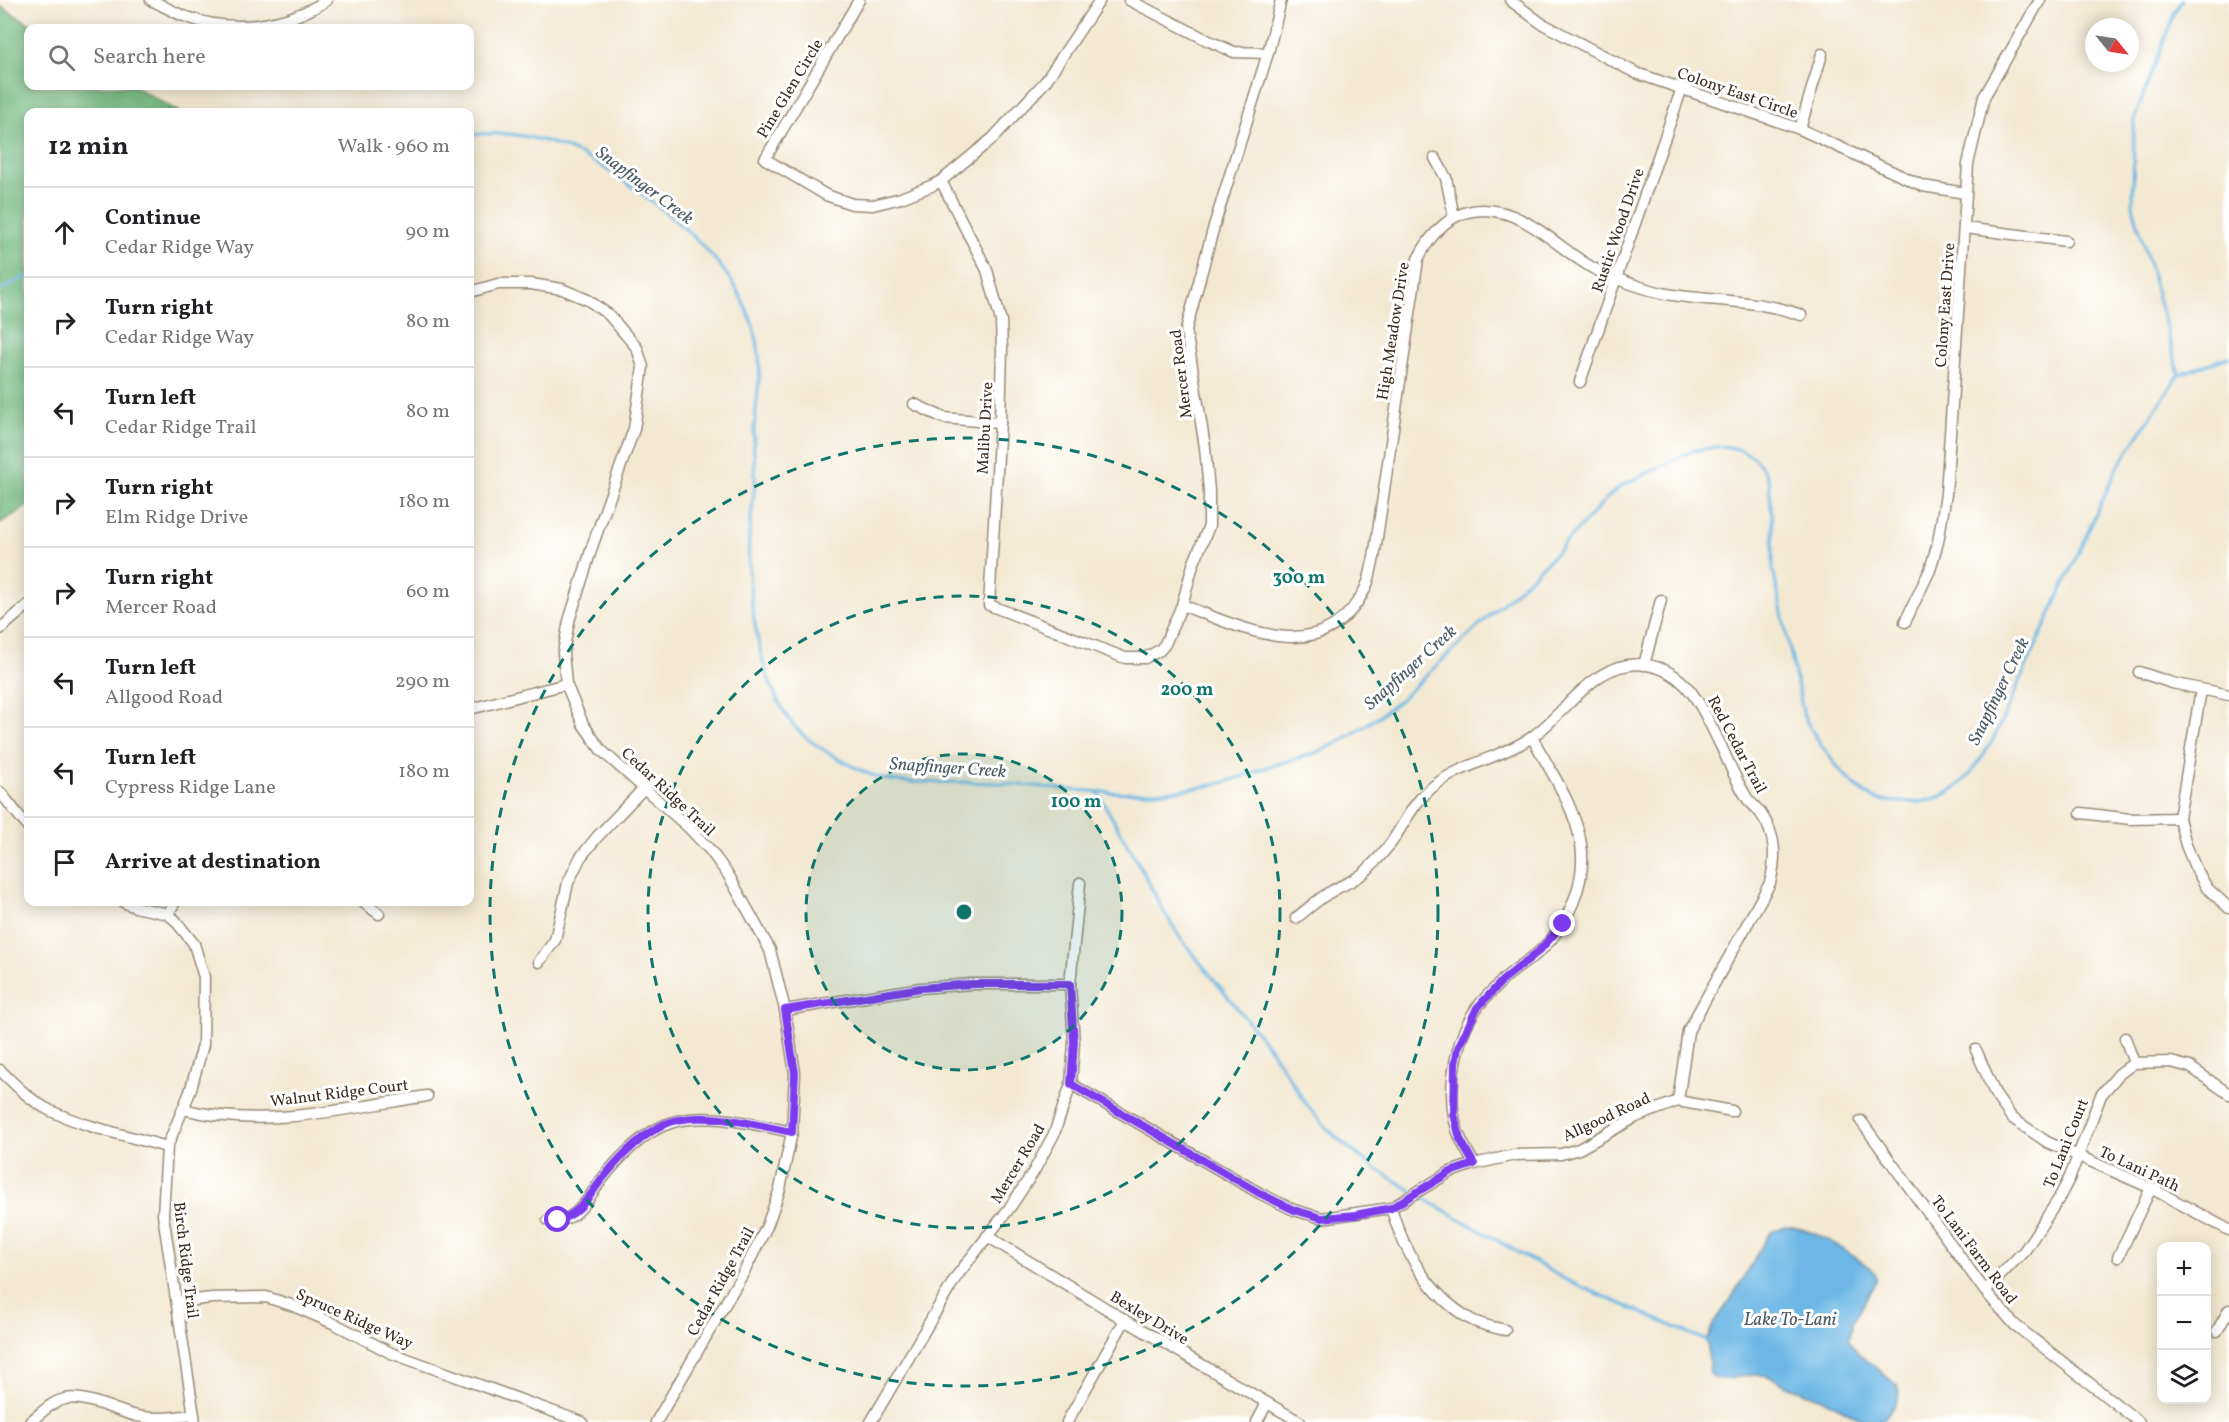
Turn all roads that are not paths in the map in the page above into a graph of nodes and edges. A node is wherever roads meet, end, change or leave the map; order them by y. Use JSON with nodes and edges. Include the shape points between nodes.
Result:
{"nodes":[{"id":1,"x":151,"y":0,"type":"edge"},
{"id":2,"x":327,"y":0,"type":"edge"},
{"id":3,"x":859,"y":0,"type":"edge"},
{"id":4,"x":1100,"y":0,"type":"edge"},
{"id":5,"x":1130,"y":0,"type":"edge"},
{"id":6,"x":1281,"y":0,"type":"edge"},
{"id":7,"x":1510,"y":0,"type":"edge"},
{"id":8,"x":2040,"y":0,"type":"edge"},
{"id":9,"x":221,"y":24,"type":"edge"},
{"id":10,"x":266,"y":24,"type":"edge"},
{"id":11,"x":1268,"y":53,"type":"junction"},
{"id":12,"x":1822,"y":54,"type":"dead end"},
{"id":13,"x":1682,"y":88,"type":"junction"},
{"id":14,"x":1800,"y":129,"type":"junction"},
{"id":15,"x":1435,"y":158,"type":"dead end"},
{"id":16,"x":941,"y":181,"type":"junction"},
{"id":17,"x":1965,"y":193,"type":"junction"},
{"id":18,"x":1454,"y":217,"type":"junction"},
{"id":19,"x":1965,"y":228,"type":"junction"},
{"id":20,"x":2066,"y":241,"type":"dead end"},
{"id":21,"x":1616,"y":278,"type":"junction"},
{"id":22,"x":474,"y":291,"type":"edge"},
{"id":23,"x":1801,"y":315,"type":"dead end"},
{"id":24,"x":1580,"y":382,"type":"dead end"},
{"id":25,"x":914,"y":404,"type":"dead end"},
{"id":26,"x":1000,"y":423,"type":"junction"},
{"id":27,"x":1661,"y":600,"type":"dead end"},
{"id":28,"x":1182,"y":604,"type":"junction"},
{"id":29,"x":24,"y":608,"type":"edge"},
{"id":30,"x":1905,"y":622,"type":"dead end"},
{"id":31,"x":0,"y":629,"type":"edge"},
{"id":32,"x":1068,"y":636,"type":"joint"},
{"id":33,"x":1644,"y":664,"type":"junction"},
{"id":34,"x":2139,"y":672,"type":"dead end"},
{"id":35,"x":567,"y":684,"type":"junction"},
{"id":36,"x":2201,"y":690,"type":"junction"},
{"id":37,"x":2229,"y":695,"type":"edge"},
{"id":38,"x":474,"y":708,"type":"edge"},
{"id":39,"x":1532,"y":737,"type":"junction"},
{"id":40,"x":645,"y":787,"type":"junction"},
{"id":41,"x":0,"y":792,"type":"edge"},
{"id":42,"x":2080,"y":813,"type":"dead end"},
{"id":43,"x":2179,"y":818,"type":"junction"},
{"id":44,"x":24,"y":822,"type":"edge"},
{"id":45,"x":1080,"y":883,"type":"dead end"},
{"id":46,"x":133,"y":906,"type":"edge"},
{"id":47,"x":173,"y":906,"type":"edge"},
{"id":48,"x":368,"y":906,"type":"edge"},
{"id":49,"x":2229,"y":908,"type":"edge"},
{"id":50,"x":168,"y":914,"type":"junction"},
{"id":51,"x":379,"y":914,"type":"dead end"},
{"id":52,"x":1296,"y":918,"type":"dead end"},
{"id":53,"x":539,"y":962,"type":"dead end"},
{"id":54,"x":1070,"y":984,"type":"junction"},
{"id":55,"x":785,"y":1010,"type":"junction"},
{"id":56,"x":2125,"y":1038,"type":"dead end"},
{"id":57,"x":1976,"y":1050,"type":"dead end"},
{"id":58,"x":2134,"y":1063,"type":"junction"},
{"id":59,"x":2,"y":1075,"type":"edge"},
{"id":60,"x":1071,"y":1084,"type":"junction"},
{"id":61,"x":2229,"y":1094,"type":"edge"},
{"id":62,"x":428,"y":1096,"type":"dead end"},
{"id":63,"x":1678,"y":1101,"type":"junction"},
{"id":64,"x":183,"y":1109,"type":"junction"},
{"id":65,"x":1732,"y":1111,"type":"dead end"},
{"id":66,"x":1861,"y":1121,"type":"dead end"},
{"id":67,"x":792,"y":1132,"type":"junction"},
{"id":68,"x":167,"y":1147,"type":"junction"},
{"id":69,"x":2077,"y":1155,"type":"junction"},
{"id":70,"x":1474,"y":1164,"type":"junction"},
{"id":71,"x":2151,"y":1188,"type":"junction"},
{"id":72,"x":1391,"y":1208,"type":"junction"},
{"id":73,"x":548,"y":1220,"type":"dead end"},
{"id":74,"x":2229,"y":1230,"type":"edge"},
{"id":75,"x":987,"y":1236,"type":"junction"},
{"id":76,"x":2118,"y":1257,"type":"dead end"},
{"id":77,"x":1985,"y":1291,"type":"junction"},
{"id":78,"x":177,"y":1302,"type":"junction"},
{"id":79,"x":2229,"y":1310,"type":"edge"},
{"id":80,"x":1125,"y":1320,"type":"junction"},
{"id":81,"x":1505,"y":1330,"type":"dead end"},
{"id":82,"x":2217,"y":1331,"type":"dead end"},
{"id":83,"x":1267,"y":1403,"type":"junction"},
{"id":84,"x":194,"y":1419,"type":"edge"},
{"id":85,"x":30,"y":1422,"type":"edge"},
{"id":86,"x":582,"y":1422,"type":"edge"},
{"id":87,"x":656,"y":1422,"type":"edge"},
{"id":88,"x":871,"y":1422,"type":"edge"},
{"id":89,"x":1067,"y":1422,"type":"edge"},
{"id":90,"x":1257,"y":1422,"type":"edge"},
{"id":91,"x":1299,"y":1422,"type":"edge"},
{"id":92,"x":2139,"y":1422,"type":"edge"}],
"edges":[{"from":1,"to":9,"type":"street","via":[[184,16]]},
{"from":2,"to":10,"type":"street","via":[[315,8]]},
{"from":3,"to":16,"type":"street","name":"Pine Glen Circle","via":[[765,159],[826,195],[852,204],[873,205],[901,198]]},
{"from":4,"to":16,"type":"street","name":"Pine Glen Circle","via":[[1045,82],[993,138]]},
{"from":5,"to":11,"type":"street","via":[[1234,52]]},
{"from":6,"to":11,"type":"street","name":"Mercer Road"},
{"from":7,"to":13,"type":"street","name":"Colony East Circle","via":[[1541,23],[1636,73]]},
{"from":8,"to":17,"type":"street","name":"Colony East Drive","via":[[1984,97]]},
{"from":11,"to":28,"type":"street","name":"Mercer Road","via":[[1186,330],[1205,447],[1209,526]]},
{"from":12,"to":14,"type":"street"},
{"from":13,"to":14,"type":"street","name":"Colony East Circle"},
{"from":13,"to":21,"type":"street","name":"Rustic Wood Drive"},
{"from":14,"to":17,"type":"street","name":"Colony East Circle","via":[[1923,186]]},
{"from":15,"to":18,"type":"street","via":[[1446,178]]},
{"from":16,"to":26,"type":"street","name":"Malibu Drive","via":[[987,270],[996,298],[1002,350]]},
{"from":17,"to":19,"type":"street","name":"Colony East Drive"},
{"from":18,"to":21,"type":"street","name":"High Meadow Drive","via":[[1469,211],[1504,213],[1525,221],[1588,266]]},
{"from":18,"to":28,"type":"street","name":"High Meadow Drive","via":[[1438,229],[1418,259],[1374,558],[1366,588],[1354,606],[1340,622],[1320,633],[1298,638],[1267,635]]},
{"from":19,"to":20,"type":"street"},
{"from":19,"to":30,"type":"street","name":"Colony East Drive","via":[[1946,494],[1933,561]]},
{"from":21,"to":23,"type":"street","name":"High Meadow Drive","via":[[1665,294],[1780,307]]},
{"from":21,"to":24,"type":"street","name":"Rustic Wood Drive"},
{"from":22,"to":35,"type":"street","name":"Cedar Ridge Trail","via":[[498,284],[531,284],[562,289],[588,300],[625,331],[638,348],[643,367],[634,429],[568,621],[563,653]]},
{"from":25,"to":26,"type":"street","via":[[944,418]]},
{"from":26,"to":32,"type":"street","name":"Malibu Drive","via":[[989,605]]},
{"from":27,"to":33,"type":"street"},
{"from":28,"to":32,"type":"street","name":"Mercer Road","via":[[1165,644],[1145,658],[1125,658]]},
{"from":29,"to":31,"type":"street"},
{"from":33,"to":39,"type":"street","name":"Red Cedar Trail","via":[[1625,666],[1596,677]]},
{"from":33,"to":63,"type":"street","name":"Red Cedar Trail","via":[[1674,674],[1696,697],[1737,780],[1762,815],[1775,851],[1770,884],[1688,1031]]},
{"from":34,"to":36,"type":"street"},
{"from":35,"to":38,"type":"street"},
{"from":35,"to":40,"type":"street","name":"Cedar Ridge Trail","via":[[594,741]]},
{"from":36,"to":37,"type":"street"},
{"from":36,"to":43,"type":"street"},
{"from":39,"to":52,"type":"street","name":"Red Cedar Trail","via":[[1428,791],[1366,871]]},
{"from":39,"to":70,"type":"street","via":[[1574,815],[1581,844],[1580,879],[1563,924],[1545,946],[1503,980],[1477,1008],[1458,1048],[1454,1114],[1460,1139]]},
{"from":40,"to":53,"type":"street","via":[[580,858],[568,883],[555,940]]},
{"from":40,"to":55,"type":"street","name":"Cedar Ridge Trail","via":[[710,850],[729,876],[770,950]]},
{"from":41,"to":44,"type":"street"},
{"from":42,"to":43,"type":"street","via":[[2130,819]]},
{"from":43,"to":49,"type":"street","via":[[2195,867],[2207,888]]},
{"from":45,"to":54,"type":"street","name":"Mercer Road"},
{"from":46,"to":50,"type":"street"},
{"from":47,"to":50,"type":"street"},
{"from":48,"to":51,"type":"street"},
{"from":50,"to":64,"type":"street","name":"Birch Ridge Trail","via":[[194,944],[204,977],[202,1045]]},
{"from":54,"to":55,"type":"street","via":[[921,988]]},
{"from":54,"to":60,"type":"street","name":"Mercer Road","via":[[1074,1042]]},
{"from":55,"to":67,"type":"street","name":"Cedar Ridge Trail","via":[[795,1073]]},
{"from":56,"to":58,"type":"street"},
{"from":57,"to":69,"type":"street","name":"To Lani Path","via":[[1996,1096],[2012,1118],[2047,1142]]},
{"from":58,"to":61,"type":"street","via":[[2170,1062],[2190,1067]]},
{"from":58,"to":69,"type":"street","name":"To Lani Court","via":[[2102,1095]]},
{"from":59,"to":68,"type":"street","via":[[50,1110]]},
{"from":60,"to":72,"type":"street","name":"Allgood Road","via":[[1294,1210],[1322,1218]]},
{"from":60,"to":75,"type":"street","name":"Mercer Road","via":[[1054,1134],[1034,1171]]},
{"from":62,"to":64,"type":"street","name":"Walnut Ridge Court","via":[[305,1115],[218,1116]]},
{"from":63,"to":65,"type":"street"},
{"from":63,"to":70,"type":"street","name":"Allgood Road","via":[[1636,1117],[1579,1149],[1561,1154],[1515,1155]]},
{"from":64,"to":68,"type":"street","name":"Birch Ridge Trail"},
{"from":66,"to":77,"type":"street","name":"To Lani Farm Road"},
{"from":67,"to":73,"type":"street","via":[[707,1119],[666,1124],[625,1154],[570,1217]]},
{"from":67,"to":87,"type":"street","name":"Cedar Ridge Trail","via":[[780,1189],[767,1226]]},
{"from":68,"to":78,"type":"street","name":"Birch Ridge Trail","via":[[163,1215]]},
{"from":69,"to":71,"type":"street","name":"To Lani Path"},
{"from":69,"to":77,"type":"street","name":"To Lani Court","via":[[2058,1200],[2031,1242]]},
{"from":70,"to":72,"type":"street","name":"Allgood Road","via":[[1450,1172]]},
{"from":71,"to":74,"type":"street","name":"To Lani Path"},
{"from":71,"to":76,"type":"street"},
{"from":72,"to":81,"type":"street","via":[[1399,1235],[1431,1286],[1472,1320]]},
{"from":75,"to":80,"type":"street","name":"Bexley Drive"},
{"from":75,"to":88,"type":"street","name":"Mercer Road","via":[[956,1277]]},
{"from":77,"to":92,"type":"street","name":"To Lani Farm Road","via":[[2015,1325]]},
{"from":78,"to":84,"type":"street","name":"Birch Ridge Trail"},
{"from":78,"to":86,"type":"street","name":"Spruce Ridge Way","via":[[266,1297],[335,1324],[391,1353]]},
{"from":79,"to":82,"type":"street"},
{"from":80,"to":83,"type":"street","name":"Bexley Drive"},
{"from":80,"to":89,"type":"street"},
{"from":83,"to":90,"type":"street"},
{"from":83,"to":91,"type":"street","name":"Bexley Drive"},
{"from":84,"to":85,"type":"street","via":[[138,1416],[76,1398],[48,1407]]}]}
